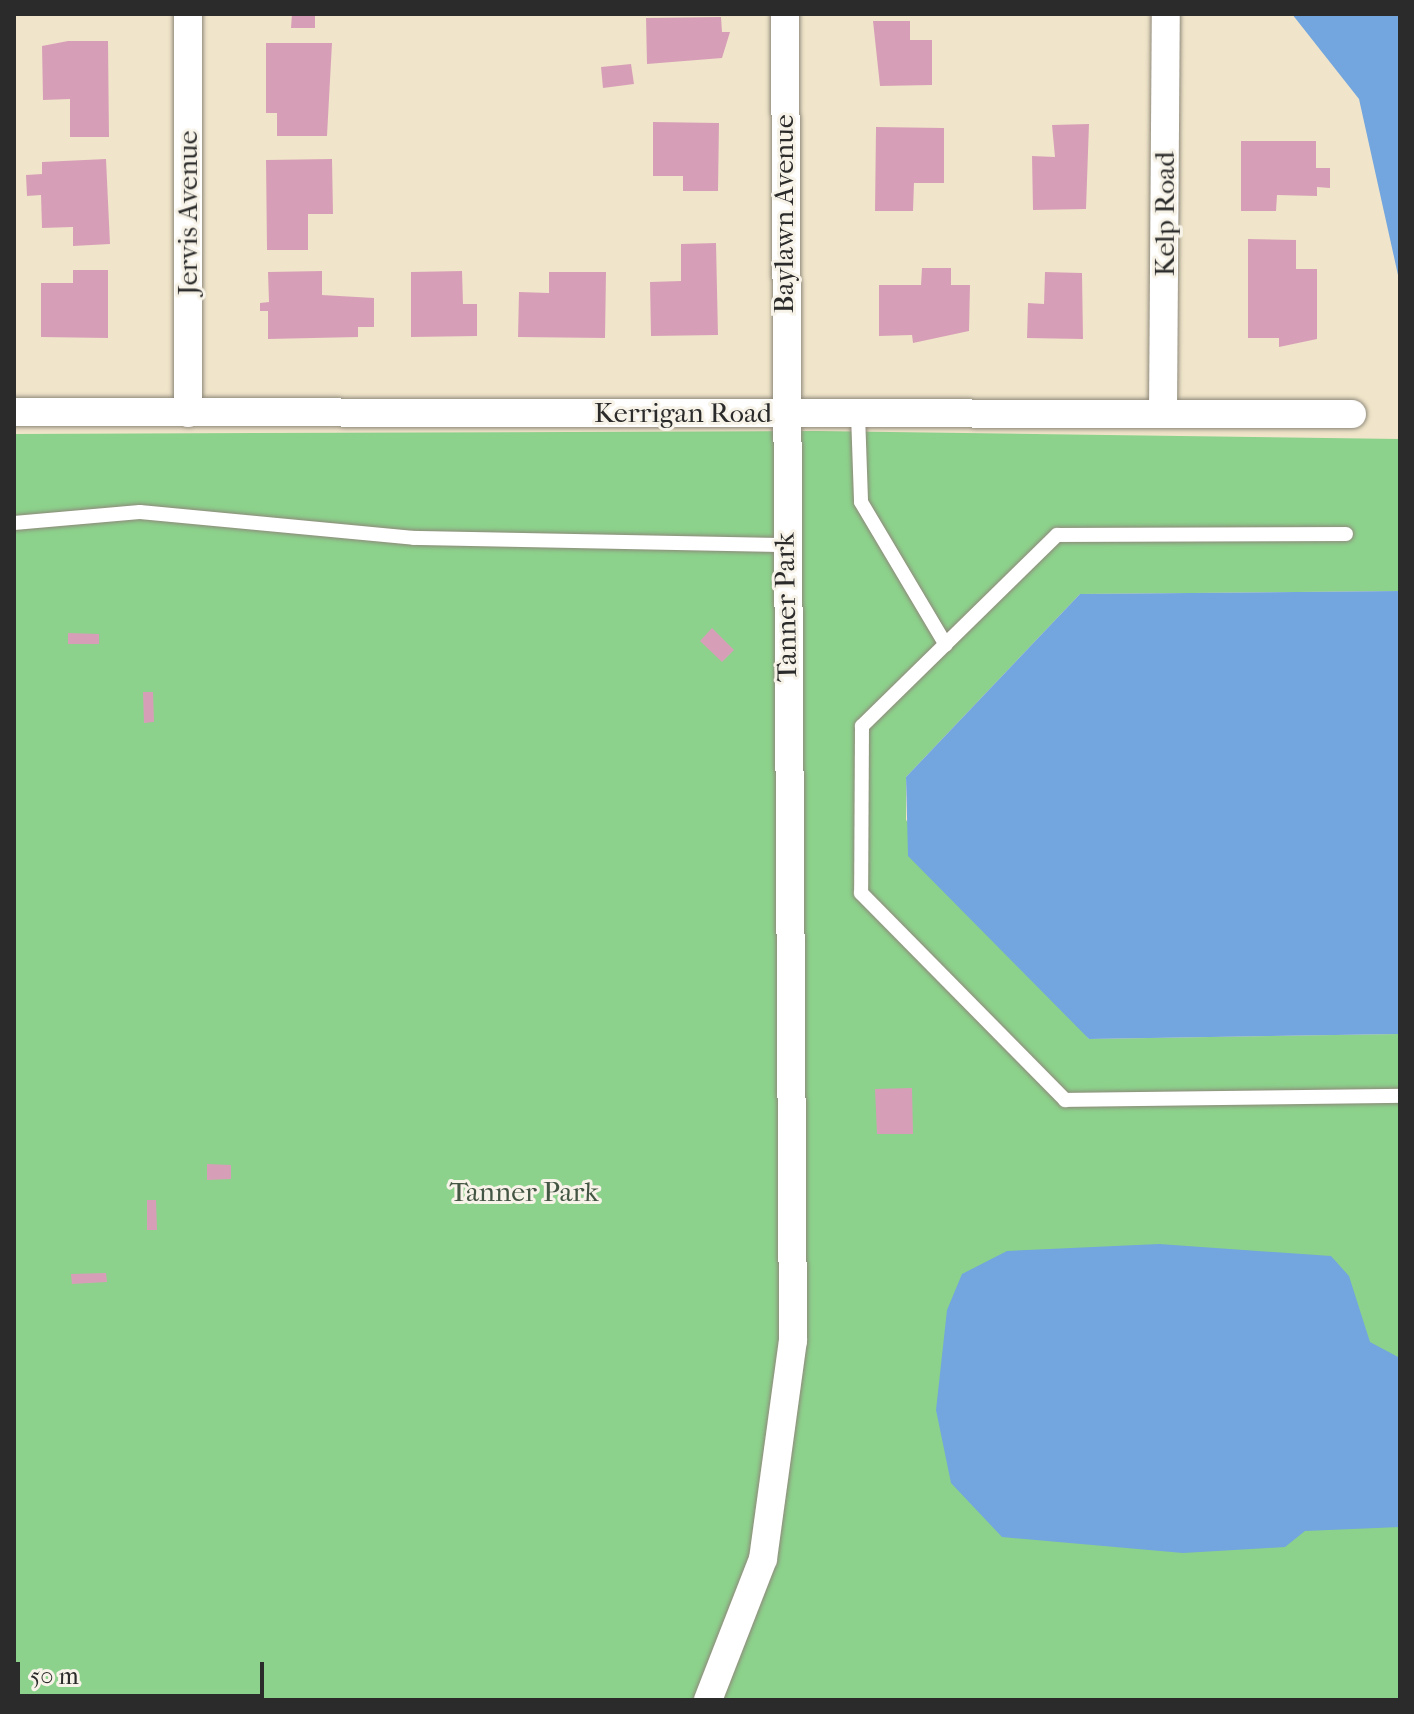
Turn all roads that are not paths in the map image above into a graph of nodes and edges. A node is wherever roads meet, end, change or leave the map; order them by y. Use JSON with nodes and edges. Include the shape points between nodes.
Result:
{"nodes":[{"id":1,"x":188,"y":14,"type":"edge"},
{"id":2,"x":785,"y":14,"type":"edge"},
{"id":3,"x":1166,"y":14,"type":"edge"},
{"id":4,"x":14,"y":412,"type":"edge"},
{"id":5,"x":188,"y":413,"type":"junction"},
{"id":6,"x":784,"y":413,"type":"junction"},
{"id":7,"x":858,"y":414,"type":"junction"},
{"id":8,"x":1163,"y":414,"type":"junction"},
{"id":9,"x":1352,"y":414,"type":"dead end"},
{"id":10,"x":14,"y":523,"type":"edge"},
{"id":11,"x":1346,"y":534,"type":"dead end"},
{"id":12,"x":785,"y":545,"type":"junction"},
{"id":13,"x":946,"y":645,"type":"junction"},
{"id":14,"x":1400,"y":1096,"type":"edge"},
{"id":15,"x":708,"y":1700,"type":"edge"}],
"edges":[{"from":1,"to":5,"type":"street","name":"Jervis Avenue"},
{"from":2,"to":6,"type":"street","name":"Baylawn Avenue"},
{"from":3,"to":8,"type":"street","name":"Kelp Road"},
{"from":4,"to":5,"type":"street","name":"Kerrigan Road"},
{"from":5,"to":6,"type":"street","name":"Kerrigan Road"},
{"from":6,"to":7,"type":"street","name":"Kerrigan Road"},
{"from":6,"to":12,"type":"street","name":"Tanner Park"},
{"from":7,"to":8,"type":"street","name":"Kerrigan Road"},
{"from":7,"to":13,"type":"lane","via":[[861,502]]},
{"from":8,"to":9,"type":"street","name":"Kerrigan Road"},
{"from":10,"to":12,"type":"lane","via":[[140,512],[414,538]]},
{"from":11,"to":13,"type":"lane","via":[[1057,535]]},
{"from":12,"to":15,"type":"street","name":"Tanner Park","via":[[793,1341],[763,1559]]},
{"from":13,"to":14,"type":"lane","via":[[862,726],[861,893],[1065,1100]]}]}
